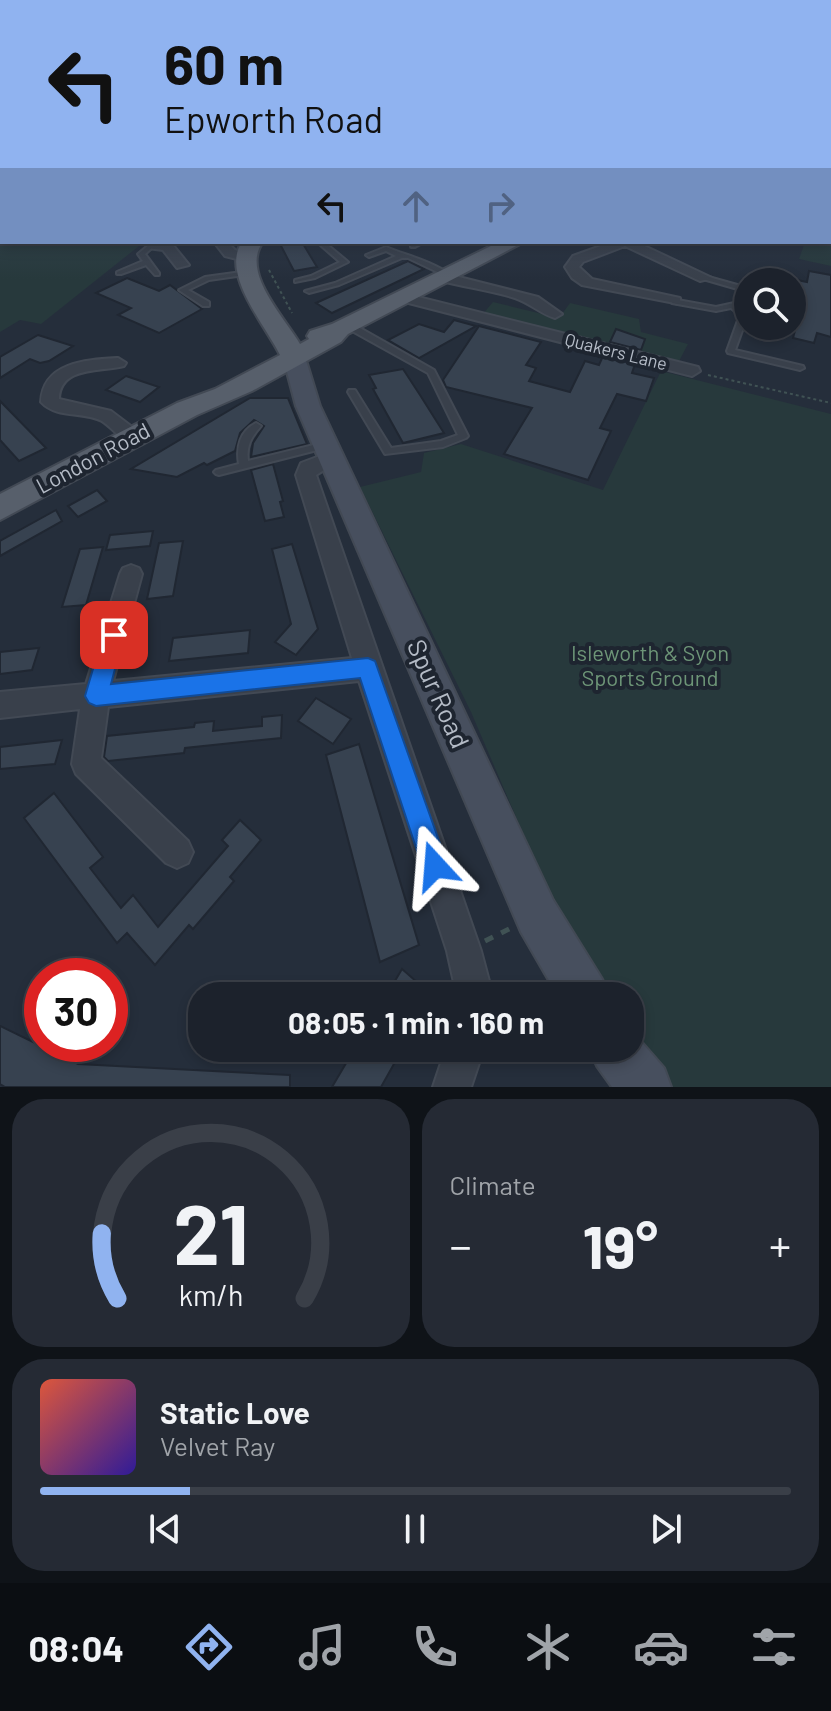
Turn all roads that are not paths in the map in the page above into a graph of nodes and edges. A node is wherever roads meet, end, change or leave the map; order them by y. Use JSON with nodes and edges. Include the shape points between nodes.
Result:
{"nodes":[{"id":1,"x":152,"y":244,"type":"edge"},
{"id":2,"x":156,"y":244,"type":"edge"},
{"id":3,"x":222,"y":244,"type":"edge"},
{"id":4,"x":322,"y":244,"type":"edge"},
{"id":5,"x":417,"y":244,"type":"edge"},
{"id":6,"x":507,"y":244,"type":"edge"},
{"id":7,"x":615,"y":244,"type":"edge"},
{"id":8,"x":620,"y":244,"type":"edge"},
{"id":9,"x":413,"y":246,"type":"dead end"},
{"id":10,"x":369,"y":255,"type":"dead end"},
{"id":11,"x":401,"y":256,"type":"junction"},
{"id":12,"x":248,"y":259,"type":"edge"},
{"id":13,"x":147,"y":262,"type":"junction"},
{"id":14,"x":182,"y":265,"type":"dead end"},
{"id":15,"x":119,"y":273,"type":"dead end"},
{"id":16,"x":157,"y":274,"type":"dead end"},
{"id":17,"x":446,"y":276,"type":"junction"},
{"id":18,"x":705,"y":278,"type":"joint"},
{"id":19,"x":297,"y":281,"type":"dead end"},
{"id":20,"x":734,"y":286,"type":"edge"},
{"id":21,"x":309,"y":291,"type":"dead end"},
{"id":22,"x":402,"y":297,"type":"junction"},
{"id":23,"x":675,"y":301,"type":"joint"},
{"id":24,"x":206,"y":304,"type":"dead end"},
{"id":25,"x":734,"y":307,"type":"edge"},
{"id":26,"x":555,"y":314,"type":"dead end"},
{"id":27,"x":335,"y":332,"type":"junction"},
{"id":28,"x":735,"y":340,"type":"edge"},
{"id":29,"x":288,"y":351,"type":"junction"},
{"id":30,"x":118,"y":363,"type":"dead end"},
{"id":31,"x":800,"y":368,"type":"dead end"},
{"id":32,"x":692,"y":371,"type":"road end"},
{"id":33,"x":352,"y":392,"type":"dead end"},
{"id":34,"x":256,"y":426,"type":"dead end"},
{"id":35,"x":133,"y":437,"type":"junction"},
{"id":36,"x":330,"y":452,"type":"junction"},
{"id":37,"x":244,"y":466,"type":"junction"},
{"id":38,"x":219,"y":472,"type":"dead end"},
{"id":39,"x":4,"y":501,"type":"edge"},
{"id":40,"x":131,"y":574,"type":"dead end"},
{"id":41,"x":368,"y":668,"type":"junction"},
{"id":42,"x":96,"y":696,"type":"junction"},
{"id":43,"x":0,"y":705,"type":"edge"},
{"id":44,"x":177,"y":852,"type":"dead end"},
{"id":45,"x":472,"y":982,"type":"edge"},
{"id":46,"x":577,"y":982,"type":"edge"},
{"id":47,"x":460,"y":1062,"type":"edge"},
{"id":48,"x":626,"y":1062,"type":"edge"},
{"id":49,"x":452,"y":1087,"type":"edge"},
{"id":50,"x":645,"y":1087,"type":"edge"}],
"edges":[{"from":1,"to":13,"type":"lane","via":[[141,254]]},
{"from":2,"to":14,"type":"street","via":[[167,247]]},
{"from":3,"to":12,"type":"street"},
{"from":4,"to":19,"type":"lane","via":[[345,262]]},
{"from":5,"to":9,"type":"lane"},
{"from":6,"to":17,"type":"main road","name":"London Road"},
{"from":7,"to":23,"type":"street","via":[[578,259],[572,267],[577,275],[587,282]]},
{"from":8,"to":18,"type":"street"},
{"from":10,"to":11,"type":"lane","via":[[386,249]]},
{"from":11,"to":17,"type":"lane"},
{"from":11,"to":21,"type":"lane"},
{"from":12,"to":24,"type":"lane","via":[[183,290]]},
{"from":12,"to":29,"type":"main road"},
{"from":13,"to":15,"type":"lane"},
{"from":13,"to":16,"type":"lane"},
{"from":17,"to":22,"type":"main road","name":"London Road"},
{"from":17,"to":26,"type":"street","via":[[548,306]]},
{"from":18,"to":20,"type":"lane"},
{"from":22,"to":27,"type":"main road","name":"London Road"},
{"from":22,"to":32,"type":"street","name":"Quakers Lane"},
{"from":23,"to":25,"type":"lane"},
{"from":27,"to":29,"type":"main road","name":"London Road"},
{"from":27,"to":33,"type":"lane","via":[[431,372],[463,436],[388,452]]},
{"from":28,"to":31,"type":"lane","via":[[731,351]]},
{"from":29,"to":35,"type":"main road","name":"London Road","via":[[206,403]]},
{"from":29,"to":36,"type":"main road","name":"Spur Road"},
{"from":30,"to":35,"type":"street","via":[[70,370],[48,391],[50,402],[105,415]]},
{"from":34,"to":37,"type":"lane","via":[[241,451]]},
{"from":35,"to":39,"type":"main road","name":"London Road"},
{"from":36,"to":37,"type":"lane"},
{"from":36,"to":41,"type":"street","via":[[306,475]]},
{"from":36,"to":46,"type":"main road","name":"Spur Road","via":[[537,916]]},
{"from":37,"to":38,"type":"lane"},
{"from":40,"to":42,"type":"street"},
{"from":41,"to":42,"type":"street"},
{"from":41,"to":45,"type":"street"},
{"from":42,"to":43,"type":"street"},
{"from":42,"to":44,"type":"street","via":[[86,764]]},
{"from":47,"to":49,"type":"street"},
{"from":48,"to":50,"type":"main road"}]}
